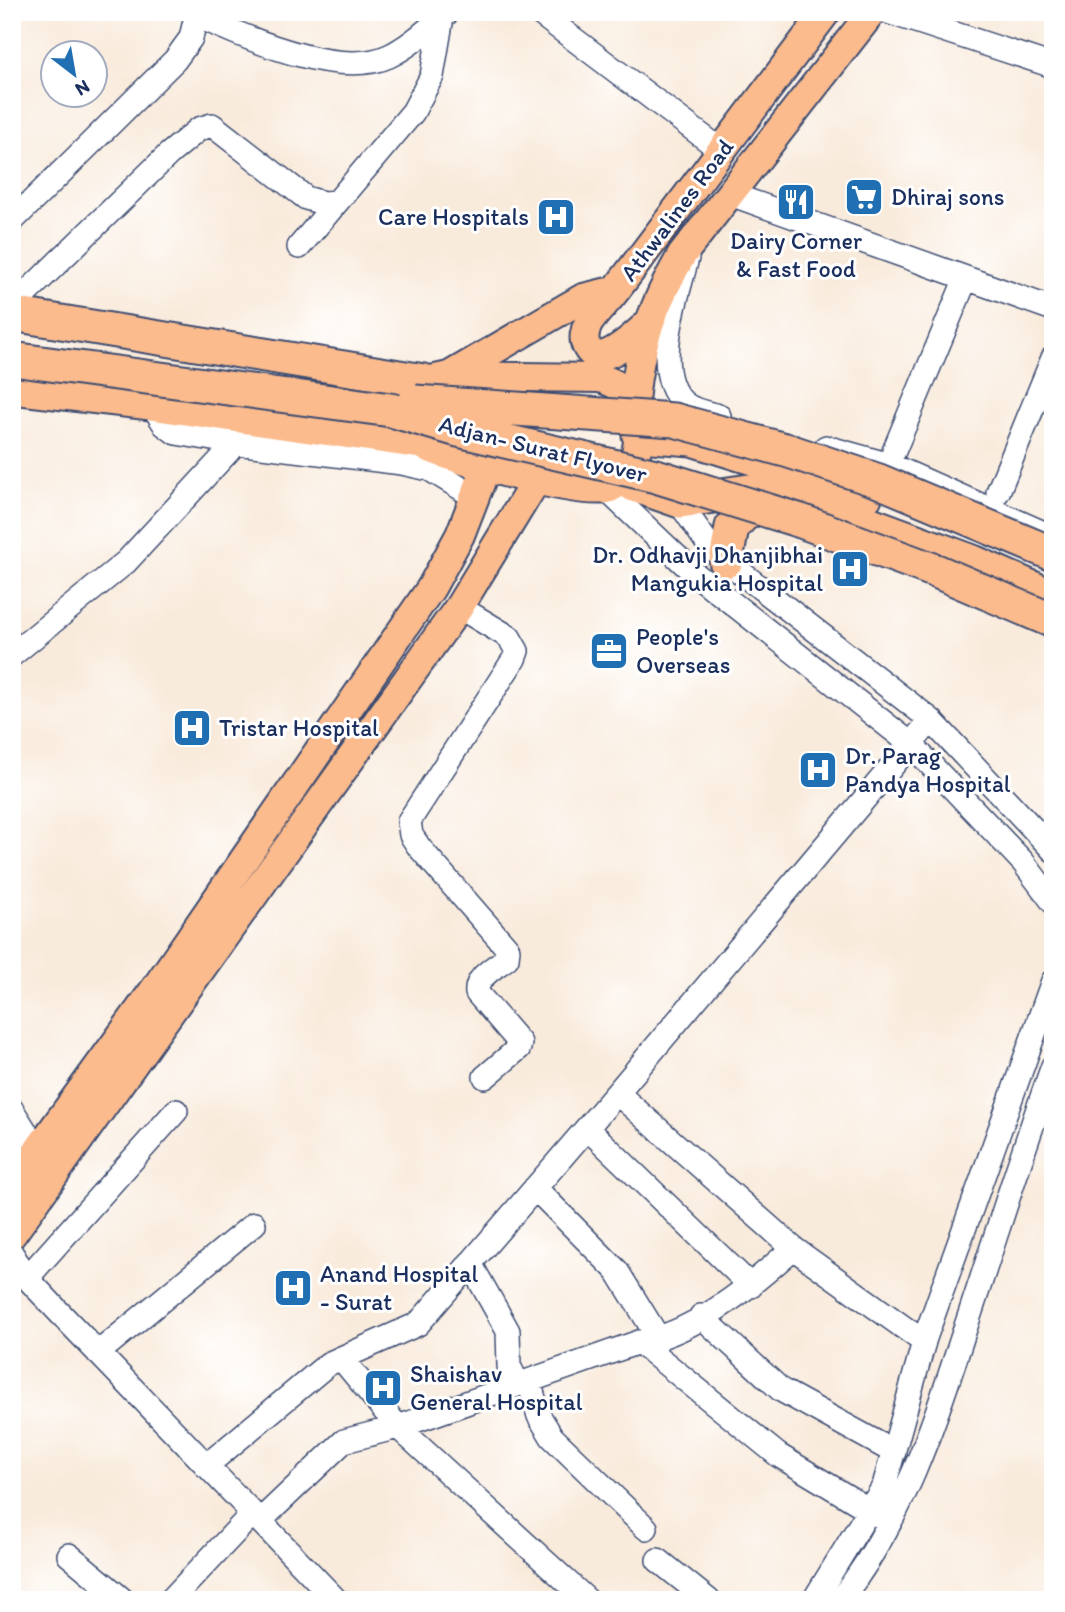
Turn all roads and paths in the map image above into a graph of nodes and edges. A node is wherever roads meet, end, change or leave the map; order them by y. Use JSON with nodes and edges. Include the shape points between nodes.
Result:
{"nodes":[{"id":1,"x":538,"y":12,"type":"edge"},
{"id":2,"x":826,"y":12,"type":"edge"},
{"id":3,"x":872,"y":12,"type":"edge"},
{"id":4,"x":888,"y":12,"type":"edge"},
{"id":5,"x":197,"y":14,"type":"edge"},
{"id":6,"x":446,"y":15,"type":"edge"},
{"id":7,"x":1053,"y":66,"type":"edge"},
{"id":8,"x":722,"y":151,"type":"junction"},
{"id":9,"x":730,"y":194,"type":"junction"},
{"id":10,"x":337,"y":202,"type":"junction"},
{"id":11,"x":12,"y":221,"type":"edge"},
{"id":12,"x":690,"y":245,"type":"junction"},
{"id":13,"x":299,"y":247,"type":"dead end"},
{"id":14,"x":966,"y":278,"type":"junction"},
{"id":15,"x":616,"y":290,"type":"junction"},
{"id":16,"x":12,"y":307,"type":"edge"},
{"id":17,"x":1053,"y":309,"type":"edge"},
{"id":18,"x":12,"y":314,"type":"edge"},
{"id":19,"x":648,"y":324,"type":"junction"},
{"id":20,"x":12,"y":350,"type":"edge"},
{"id":21,"x":1053,"y":358,"type":"edge"},
{"id":22,"x":12,"y":359,"type":"edge"},
{"id":23,"x":437,"y":379,"type":"junction"},
{"id":24,"x":12,"y":387,"type":"edge"},
{"id":25,"x":634,"y":401,"type":"junction"},
{"id":26,"x":151,"y":403,"type":"junction"},
{"id":27,"x":414,"y":441,"type":"junction"},
{"id":28,"x":638,"y":442,"type":"junction"},
{"id":29,"x":236,"y":443,"type":"junction"},
{"id":30,"x":894,"y":452,"type":"dead end"},
{"id":31,"x":486,"y":468,"type":"junction"},
{"id":32,"x":537,"y":479,"type":"junction"},
{"id":33,"x":615,"y":486,"type":"junction"},
{"id":34,"x":998,"y":492,"type":"dead end"},
{"id":35,"x":793,"y":495,"type":"junction"},
{"id":36,"x":475,"y":497,"type":"junction"},
{"id":37,"x":680,"y":501,"type":"junction"},
{"id":38,"x":1053,"y":537,"type":"edge"},
{"id":39,"x":1053,"y":554,"type":"edge"},
{"id":40,"x":726,"y":561,"type":"junction"},
{"id":41,"x":1053,"y":569,"type":"edge"},
{"id":42,"x":1053,"y":597,"type":"edge"},
{"id":43,"x":459,"y":607,"type":"junction"},
{"id":44,"x":1053,"y":621,"type":"edge"},
{"id":45,"x":12,"y":655,"type":"edge"},
{"id":46,"x":931,"y":720,"type":"junction"},
{"id":47,"x":911,"y":744,"type":"junction"},
{"id":48,"x":1053,"y":850,"type":"edge"},
{"id":49,"x":1053,"y":902,"type":"edge"},
{"id":50,"x":1053,"y":981,"type":"edge"},
{"id":51,"x":1053,"y":1066,"type":"edge"},
{"id":52,"x":485,"y":1077,"type":"dead end"},
{"id":53,"x":617,"y":1093,"type":"junction"},
{"id":54,"x":12,"y":1110,"type":"edge"},
{"id":55,"x":176,"y":1111,"type":"dead end"},
{"id":56,"x":587,"y":1128,"type":"junction"},
{"id":57,"x":38,"y":1151,"type":"junction"},
{"id":58,"x":12,"y":1186,"type":"edge"},
{"id":59,"x":535,"y":1188,"type":"junction"},
{"id":60,"x":254,"y":1224,"type":"dead end"},
{"id":61,"x":12,"y":1234,"type":"edge"},
{"id":62,"x":793,"y":1248,"type":"junction"},
{"id":63,"x":12,"y":1254,"type":"edge"},
{"id":64,"x":470,"y":1263,"type":"junction"},
{"id":65,"x":27,"y":1278,"type":"junction"},
{"id":66,"x":751,"y":1286,"type":"junction"},
{"id":67,"x":701,"y":1316,"type":"junction"},
{"id":68,"x":649,"y":1341,"type":"junction"},
{"id":69,"x":924,"y":1342,"type":"junction"},
{"id":70,"x":98,"y":1353,"type":"junction"},
{"id":71,"x":341,"y":1358,"type":"junction"},
{"id":72,"x":524,"y":1383,"type":"junction"},
{"id":73,"x":398,"y":1427,"type":"junction"},
{"id":74,"x":894,"y":1452,"type":"junction"},
{"id":75,"x":206,"y":1466,"type":"junction"},
{"id":76,"x":870,"y":1511,"type":"junction"},
{"id":77,"x":257,"y":1517,"type":"junction"},
{"id":78,"x":891,"y":1522,"type":"junction"},
{"id":79,"x":646,"y":1528,"type":"dead end"},
{"id":80,"x":69,"y":1555,"type":"dead end"},
{"id":81,"x":658,"y":1560,"type":"dead end"},
{"id":82,"x":123,"y":1600,"type":"edge"},
{"id":83,"x":171,"y":1600,"type":"edge"},
{"id":84,"x":336,"y":1600,"type":"edge"},
{"id":85,"x":587,"y":1600,"type":"edge"},
{"id":86,"x":708,"y":1600,"type":"edge"},
{"id":87,"x":814,"y":1600,"type":"edge"},
{"id":88,"x":840,"y":1600,"type":"edge"}],
"edges":[{"from":1,"to":8,"type":"street"},
{"from":2,"to":8,"type":"main road","name":"Athwalines Road"},
{"from":3,"to":9,"type":"main road","name":"Athwalines Road"},
{"from":4,"to":7,"type":"street"},
{"from":5,"to":6,"type":"street","via":[[264,45],[342,63],[366,63],[389,56]]},
{"from":5,"to":11,"type":"street","via":[[191,38],[175,60]]},
{"from":6,"to":10,"type":"street","via":[[425,92]]},
{"from":8,"to":15,"type":"main road","name":"Athwalines Road"},
{"from":9,"to":12,"type":"main road","name":"Athwalines Road"},
{"from":9,"to":14,"type":"street"},
{"from":10,"to":13,"type":"street"},
{"from":10,"to":16,"type":"street","via":[[306,198],[212,125],[199,129]]},
{"from":12,"to":19,"type":"main road","name":"Athwalines Road","via":[[662,290]]},
{"from":12,"to":38,"type":"street","via":[[667,341],[667,367],[684,404],[890,466]]},
{"from":14,"to":17,"type":"street"},
{"from":14,"to":30,"type":"street"},
{"from":15,"to":19,"type":"main road","via":[[588,324],[586,347],[601,356],[624,345]]},
{"from":15,"to":23,"type":"main road","name":"Athwalines Road","via":[[583,298]]},
{"from":18,"to":23,"type":"highway"},
{"from":19,"to":25,"type":"main road","name":"Athwalines Road"},
{"from":20,"to":39,"type":"highway","name":"Adjan- Surat Flyover","bridge":true,"via":[[394,400],[674,420],[878,481]]},
{"from":21,"to":34,"type":"street"},
{"from":22,"to":44,"type":"highway","name":"Adjan- Surat Flyover","bridge":true,"via":[[391,410],[656,476],[801,521]]},
{"from":23,"to":25,"type":"main road","via":[[600,378],[624,390]]},
{"from":23,"to":27,"type":"main road","name":"Athwalines Road","via":[[408,389],[394,421]]},
{"from":24,"to":26,"type":"highway"},
{"from":25,"to":28,"type":"main road","name":"Athwalines Road"},
{"from":26,"to":27,"type":"highway"},
{"from":26,"to":29,"type":"street","via":[[176,433]]},
{"from":27,"to":31,"type":"main road"},
{"from":28,"to":33,"type":"main road"},
{"from":28,"to":37,"type":"street"},
{"from":28,"to":41,"type":"highway","via":[[692,439],[820,479]]},
{"from":29,"to":36,"type":"street","via":[[429,469]]},
{"from":29,"to":45,"type":"street","via":[[127,562]]},
{"from":31,"to":32,"type":"main road"},
{"from":31,"to":36,"type":"main road"},
{"from":32,"to":33,"type":"main road","via":[[568,487]]},
{"from":32,"to":43,"type":"main road"},
{"from":33,"to":37,"type":"highway"},
{"from":33,"to":47,"type":"street","via":[[694,573]]},
{"from":35,"to":37,"type":"highway","via":[[757,490]]},
{"from":35,"to":40,"type":"highway","via":[[771,497],[743,515],[732,527]]},
{"from":35,"to":42,"type":"highway"},
{"from":36,"to":57,"type":"main road","via":[[431,588],[158,986]]},
{"from":37,"to":40,"type":"street","via":[[708,544]]},
{"from":40,"to":46,"type":"street"},
{"from":43,"to":52,"type":"street","via":[[509,638],[517,651],[409,821],[419,846],[508,949],[507,958],[476,987],[520,1043]]},
{"from":43,"to":61,"type":"main road"},
{"from":46,"to":47,"type":"street"},
{"from":46,"to":48,"type":"street"},
{"from":47,"to":49,"type":"street","via":[[1023,862]]},
{"from":47,"to":53,"type":"street"},
{"from":50,"to":69,"type":"street"},
{"from":51,"to":78,"type":"street","via":[[939,1408]]},
{"from":53,"to":56,"type":"street"},
{"from":53,"to":62,"type":"street"},
{"from":54,"to":57,"type":"street"},
{"from":55,"to":65,"type":"street"},
{"from":56,"to":59,"type":"street"},
{"from":56,"to":66,"type":"street"},
{"from":57,"to":58,"type":"main road"},
{"from":59,"to":64,"type":"street"},
{"from":59,"to":68,"type":"street","via":[[617,1271]]},
{"from":60,"to":70,"type":"street"},
{"from":62,"to":66,"type":"street"},
{"from":62,"to":69,"type":"street"},
{"from":63,"to":65,"type":"street"},
{"from":64,"to":71,"type":"street","via":[[418,1324]]},
{"from":64,"to":72,"type":"street","via":[[508,1331],[509,1366]]},
{"from":65,"to":70,"type":"street"},
{"from":66,"to":67,"type":"street"},
{"from":67,"to":68,"type":"street"},
{"from":67,"to":74,"type":"street","via":[[781,1390]]},
{"from":68,"to":72,"type":"street"},
{"from":68,"to":76,"type":"street","via":[[778,1455]]},
{"from":69,"to":74,"type":"street"},
{"from":70,"to":75,"type":"street"},
{"from":71,"to":73,"type":"street"},
{"from":71,"to":75,"type":"street"},
{"from":72,"to":73,"type":"street"},
{"from":72,"to":79,"type":"street","via":[[552,1437]]},
{"from":73,"to":77,"type":"street","via":[[344,1441]]},
{"from":73,"to":85,"type":"street"},
{"from":74,"to":76,"type":"street","via":[[884,1486]]},
{"from":75,"to":77,"type":"street"},
{"from":76,"to":78,"type":"street"},
{"from":76,"to":87,"type":"street"},
{"from":77,"to":83,"type":"street"},
{"from":77,"to":84,"type":"street"},
{"from":78,"to":88,"type":"street","via":[[863,1572]]},
{"from":80,"to":82,"type":"street"},
{"from":81,"to":86,"type":"street"}]}
